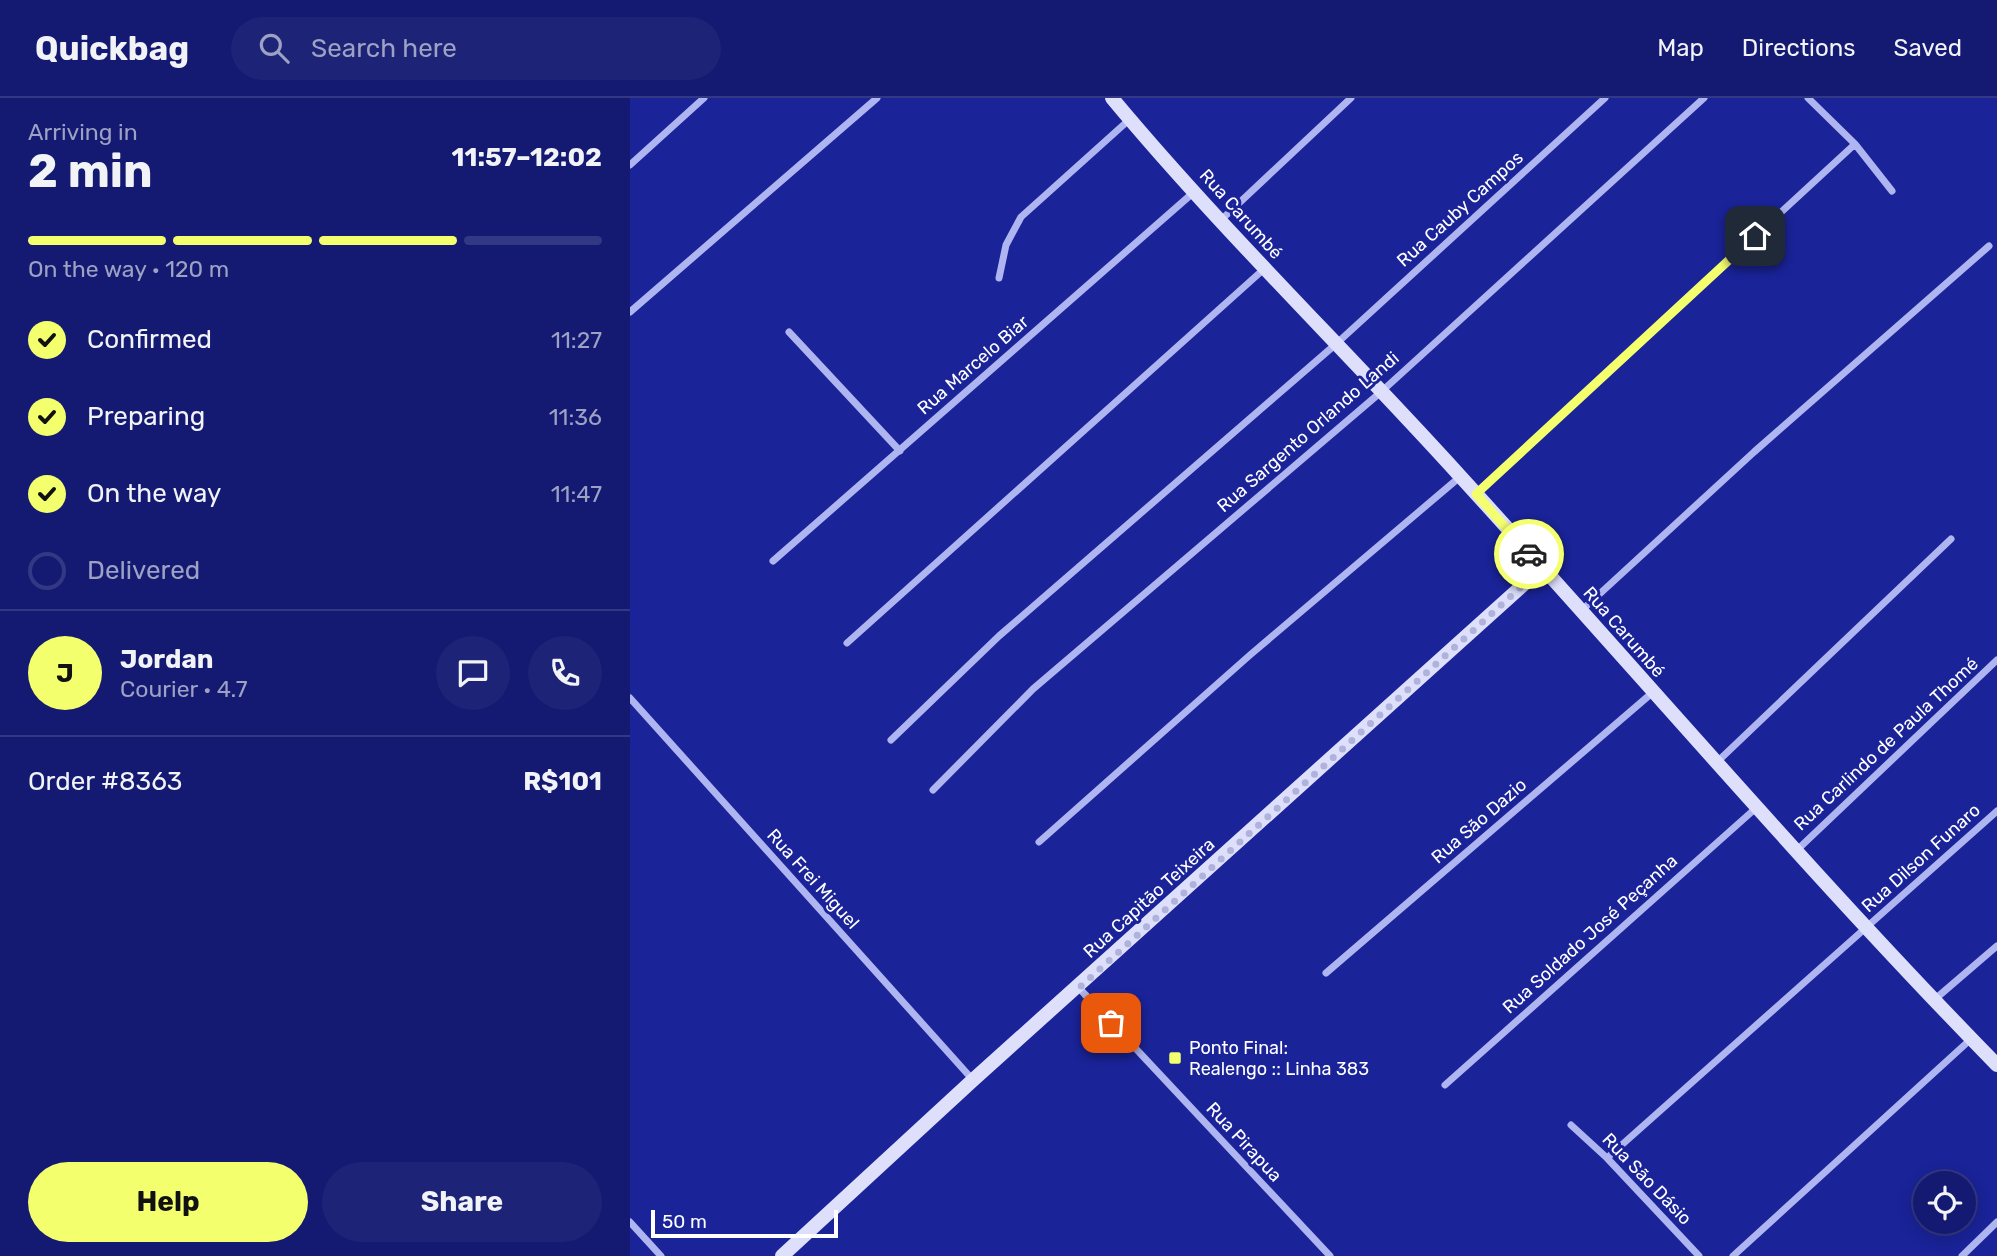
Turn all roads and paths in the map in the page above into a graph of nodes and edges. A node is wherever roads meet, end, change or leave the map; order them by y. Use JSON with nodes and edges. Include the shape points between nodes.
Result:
{"nodes":[{"id":1,"x":704,"y":98,"type":"edge"},
{"id":2,"x":877,"y":98,"type":"edge"},
{"id":3,"x":1112,"y":98,"type":"edge"},
{"id":4,"x":1351,"y":98,"type":"edge"},
{"id":5,"x":1605,"y":98,"type":"edge"},
{"id":6,"x":1704,"y":98,"type":"edge"},
{"id":7,"x":1808,"y":98,"type":"edge"},
{"id":8,"x":1130,"y":119,"type":"junction"},
{"id":9,"x":1855,"y":145,"type":"junction"},
{"id":10,"x":630,"y":165,"type":"edge"},
{"id":11,"x":1892,"y":191,"type":"dead end"},
{"id":12,"x":1194,"y":192,"type":"junction"},
{"id":13,"x":1221,"y":220,"type":"junction"},
{"id":14,"x":1989,"y":246,"type":"dead end"},
{"id":15,"x":1264,"y":269,"type":"junction"},
{"id":16,"x":999,"y":278,"type":"dead end"},
{"id":17,"x":630,"y":312,"type":"edge"},
{"id":18,"x":789,"y":332,"type":"dead end"},
{"id":19,"x":1336,"y":344,"type":"junction"},
{"id":20,"x":1381,"y":392,"type":"junction"},
{"id":21,"x":900,"y":451,"type":"junction"},
{"id":22,"x":1461,"y":476,"type":"junction"},
{"id":23,"x":1476,"y":494,"type":"junction"},
{"id":24,"x":1951,"y":539,"type":"dead end"},
{"id":25,"x":773,"y":561,"type":"dead end"},
{"id":26,"x":1542,"y":568,"type":"junction"},
{"id":27,"x":1581,"y":611,"type":"junction"},
{"id":28,"x":847,"y":643,"type":"dead end"},
{"id":29,"x":1997,"y":660,"type":"edge"},
{"id":30,"x":1652,"y":693,"type":"junction"},
{"id":31,"x":630,"y":698,"type":"edge"},
{"id":32,"x":891,"y":740,"type":"dead end"},
{"id":33,"x":1715,"y":763,"type":"junction"},
{"id":34,"x":933,"y":790,"type":"dead end"},
{"id":35,"x":1756,"y":808,"type":"junction"},
{"id":36,"x":1997,"y":811,"type":"edge"},
{"id":37,"x":1039,"y":842,"type":"dead end"},
{"id":38,"x":1796,"y":851,"type":"junction"},
{"id":39,"x":1865,"y":928,"type":"junction"},
{"id":40,"x":1997,"y":946,"type":"edge"},
{"id":41,"x":1326,"y":973,"type":"dead end"},
{"id":42,"x":1079,"y":988,"type":"junction"},
{"id":43,"x":1934,"y":1000,"type":"junction"},
{"id":44,"x":1971,"y":1039,"type":"junction"},
{"id":45,"x":1997,"y":1065,"type":"edge"},
{"id":46,"x":973,"y":1080,"type":"junction"},
{"id":47,"x":1444,"y":1085,"type":"dead end"},
{"id":48,"x":1571,"y":1125,"type":"dead end"},
{"id":49,"x":1607,"y":1158,"type":"junction"},
{"id":50,"x":630,"y":1222,"type":"edge"},
{"id":51,"x":1997,"y":1222,"type":"edge"},
{"id":52,"x":661,"y":1256,"type":"edge"},
{"id":53,"x":782,"y":1256,"type":"edge"},
{"id":54,"x":1330,"y":1256,"type":"edge"},
{"id":55,"x":1699,"y":1256,"type":"edge"},
{"id":56,"x":1733,"y":1256,"type":"edge"},
{"id":57,"x":1962,"y":1256,"type":"edge"}],
"edges":[{"from":1,"to":10,"type":"street"},
{"from":2,"to":17,"type":"street"},
{"from":3,"to":8,"type":"street","name":"Rua Carumbé"},
{"from":4,"to":13,"type":"street"},
{"from":5,"to":19,"type":"street","name":"Rua Cauby Campos"},
{"from":6,"to":20,"type":"street","name":"Rua Sargento Orlando Landi"},
{"from":7,"to":9,"type":"street"},
{"from":8,"to":12,"type":"street","name":"Rua Carumbé"},
{"from":8,"to":16,"type":"street","via":[[1021,217],[1006,245]]},
{"from":9,"to":11,"type":"street"},
{"from":9,"to":23,"type":"street"},
{"from":12,"to":13,"type":"street","name":"Rua Carumbé"},
{"from":12,"to":21,"type":"street","name":"Rua Marcelo Biar"},
{"from":13,"to":15,"type":"street","name":"Rua Carumbé"},
{"from":14,"to":27,"type":"street"},
{"from":15,"to":19,"type":"street","name":"Rua Carumbé"},
{"from":15,"to":28,"type":"street"},
{"from":18,"to":21,"type":"street"},
{"from":19,"to":20,"type":"street","name":"Rua Carumbé"},
{"from":19,"to":32,"type":"street","name":"Rua Cauby Campos","via":[[999,636]]},
{"from":20,"to":22,"type":"street","name":"Rua Carumbé"},
{"from":20,"to":34,"type":"street","name":"Rua Sargento Orlando Landi","via":[[1089,639]]},
{"from":21,"to":25,"type":"street","name":"Rua Marcelo Biar"},
{"from":22,"to":23,"type":"street","name":"Rua Carumbé"},
{"from":22,"to":37,"type":"street"},
{"from":23,"to":26,"type":"street","name":"Rua Carumbé"},
{"from":24,"to":33,"type":"street"},
{"from":26,"to":27,"type":"street","name":"Rua Carumbé"},
{"from":26,"to":42,"type":"street","name":"Rua Capitão Teixeira"},
{"from":27,"to":30,"type":"street","name":"Rua Carumbé"},
{"from":29,"to":38,"type":"street","name":"Rua Carlindo de Paula Thomé"},
{"from":30,"to":33,"type":"street","name":"Rua Carumbé"},
{"from":30,"to":41,"type":"street","name":"Rua São Dazio"},
{"from":31,"to":46,"type":"street","name":"Rua Frei Miguel"},
{"from":33,"to":35,"type":"street","name":"Rua Carumbé"},
{"from":35,"to":38,"type":"street","name":"Rua Carumbé"},
{"from":35,"to":47,"type":"street","name":"Rua Soldado José Peçanha"},
{"from":36,"to":39,"type":"street","name":"Rua Dilson Funaro"},
{"from":38,"to":39,"type":"street","name":"Rua Carumbé"},
{"from":39,"to":43,"type":"street","name":"Rua Carumbé"},
{"from":39,"to":49,"type":"street"},
{"from":40,"to":43,"type":"street"},
{"from":42,"to":46,"type":"street","name":"Rua Capitão Teixeira"},
{"from":42,"to":54,"type":"street","name":"Rua Pirapua"},
{"from":43,"to":44,"type":"street","name":"Rua Carumbé"},
{"from":44,"to":45,"type":"street","name":"Rua Carumbé"},
{"from":44,"to":56,"type":"street"},
{"from":46,"to":53,"type":"street","name":"Rua Capitão Teixeira"},
{"from":48,"to":49,"type":"street","name":"Rua São Dásio"},
{"from":49,"to":55,"type":"street","name":"Rua São Dásio"},
{"from":50,"to":52,"type":"street"},
{"from":51,"to":57,"type":"street"}]}
